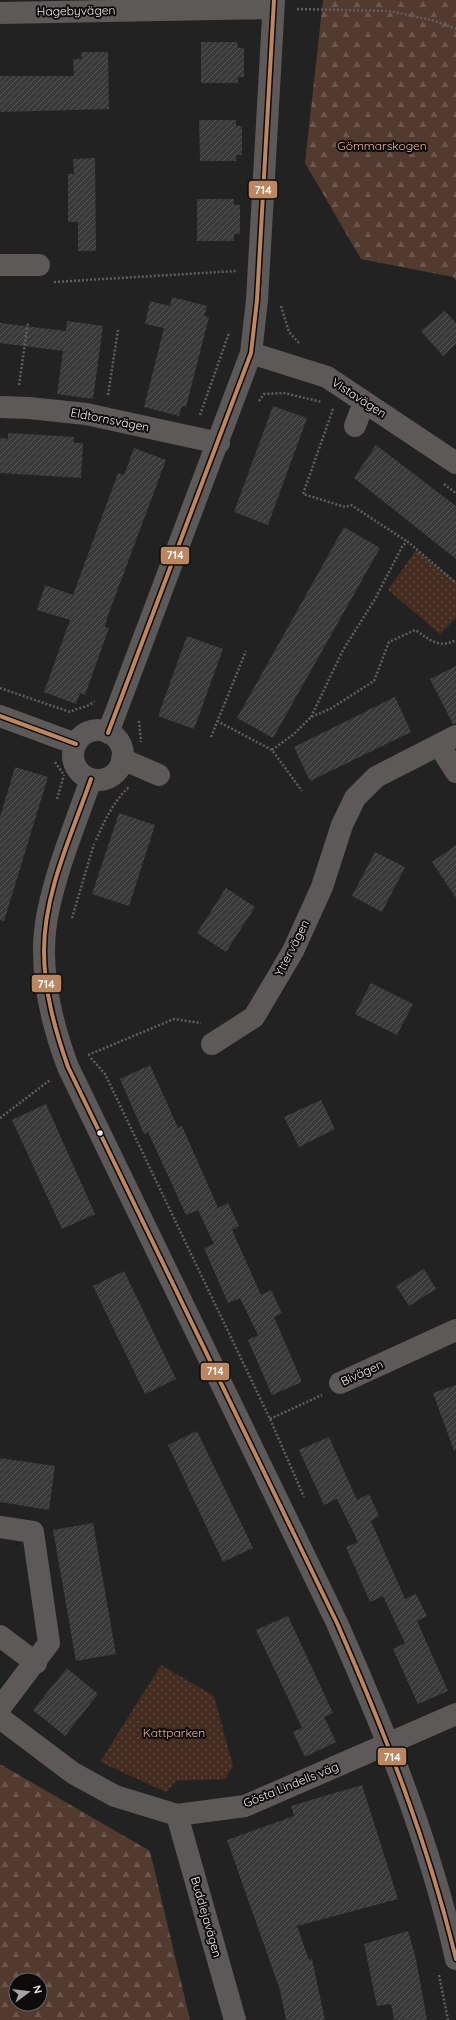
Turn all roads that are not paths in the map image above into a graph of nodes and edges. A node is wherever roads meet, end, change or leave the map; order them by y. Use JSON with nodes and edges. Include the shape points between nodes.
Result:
{"nodes":[{"id":1,"x":273,"y":4,"type":"edge"},
{"id":2,"x":0,"y":13,"type":"edge"},
{"id":3,"x":0,"y":265,"type":"edge"},
{"id":4,"x":39,"y":265,"type":"dead end"},
{"id":5,"x":251,"y":353,"type":"junction"},
{"id":6,"x":364,"y":402,"type":"junction"},
{"id":7,"x":8,"y":407,"type":"edge"},
{"id":8,"x":355,"y":426,"type":"dead end"},
{"id":9,"x":219,"y":443,"type":"junction"},
{"id":10,"x":456,"y":463,"type":"edge"},
{"id":11,"x":0,"y":716,"type":"edge"},
{"id":12,"x":108,"y":733,"type":"junction"},
{"id":13,"x":447,"y":741,"type":"edge"},
{"id":14,"x":76,"y":744,"type":"junction"},
{"id":15,"x":122,"y":759,"type":"junction"},
{"id":16,"x":456,"y":772,"type":"edge"},
{"id":17,"x":159,"y":775,"type":"dead end"},
{"id":18,"x":91,"y":779,"type":"junction"},
{"id":19,"x":212,"y":1044,"type":"road end"},
{"id":20,"x":456,"y":1330,"type":"edge"},
{"id":21,"x":340,"y":1383,"type":"road end"},
{"id":22,"x":0,"y":1527,"type":"edge"},
{"id":23,"x":0,"y":1636,"type":"edge"},
{"id":24,"x":36,"y":1663,"type":"junction"},
{"id":25,"x":0,"y":1708,"type":"edge"},
{"id":26,"x":456,"y":1714,"type":"edge"},
{"id":27,"x":0,"y":1718,"type":"edge"},
{"id":28,"x":389,"y":1744,"type":"junction"},
{"id":29,"x":177,"y":1815,"type":"junction"},
{"id":30,"x":456,"y":1958,"type":"edge"},
{"id":31,"x":236,"y":2020,"type":"edge"}],
"edges":[{"from":1,"to":2,"type":"street","name":"Hagebyvägen"},
{"from":1,"to":5,"type":"street","via":[[257,300]]},
{"from":3,"to":4,"type":"street"},
{"from":5,"to":6,"type":"street","name":"Vistavägen","via":[[327,377]]},
{"from":5,"to":9,"type":"street"},
{"from":6,"to":8,"type":"street"},
{"from":6,"to":10,"type":"street","name":"Vistavägen"},
{"from":7,"to":9,"type":"street","name":"Eldtornsvägen","via":[[104,417]]},
{"from":9,"to":12,"type":"street"},
{"from":11,"to":14,"type":"street"},
{"from":12,"to":14,"type":"street","via":[[94,731],[81,737]]},
{"from":12,"to":15,"type":"street","via":[[119,743]]},
{"from":13,"to":16,"type":"street"},
{"from":13,"to":19,"type":"street","name":"Yttervägen","via":[[376,778],[355,798],[342,824],[322,887],[285,964],[254,1017]]},
{"from":14,"to":18,"type":"street","via":[[73,755],[77,769]]},
{"from":15,"to":17,"type":"street"},
{"from":15,"to":18,"type":"street","via":[[120,767],[112,776]]},
{"from":18,"to":28,"type":"street","via":[[55,883],[47,921],[44,952],[46,983],[56,1036],[68,1067],[337,1623]]},
{"from":20,"to":21,"type":"street","name":"Bivägen"},
{"from":22,"to":24,"type":"street","via":[[33,1532],[49,1643]]},
{"from":23,"to":24,"type":"street"},
{"from":24,"to":25,"type":"street"},
{"from":26,"to":28,"type":"street","name":"Gösta Lindells väg"},
{"from":27,"to":29,"type":"street","name":"Gösta Lindells väg","via":[[73,1773],[115,1796]]},
{"from":28,"to":29,"type":"street","name":"Gösta Lindells väg","via":[[245,1806]]},
{"from":28,"to":30,"type":"street","via":[[425,1846]]},
{"from":29,"to":31,"type":"street","name":"Buddlejavägen"}]}
